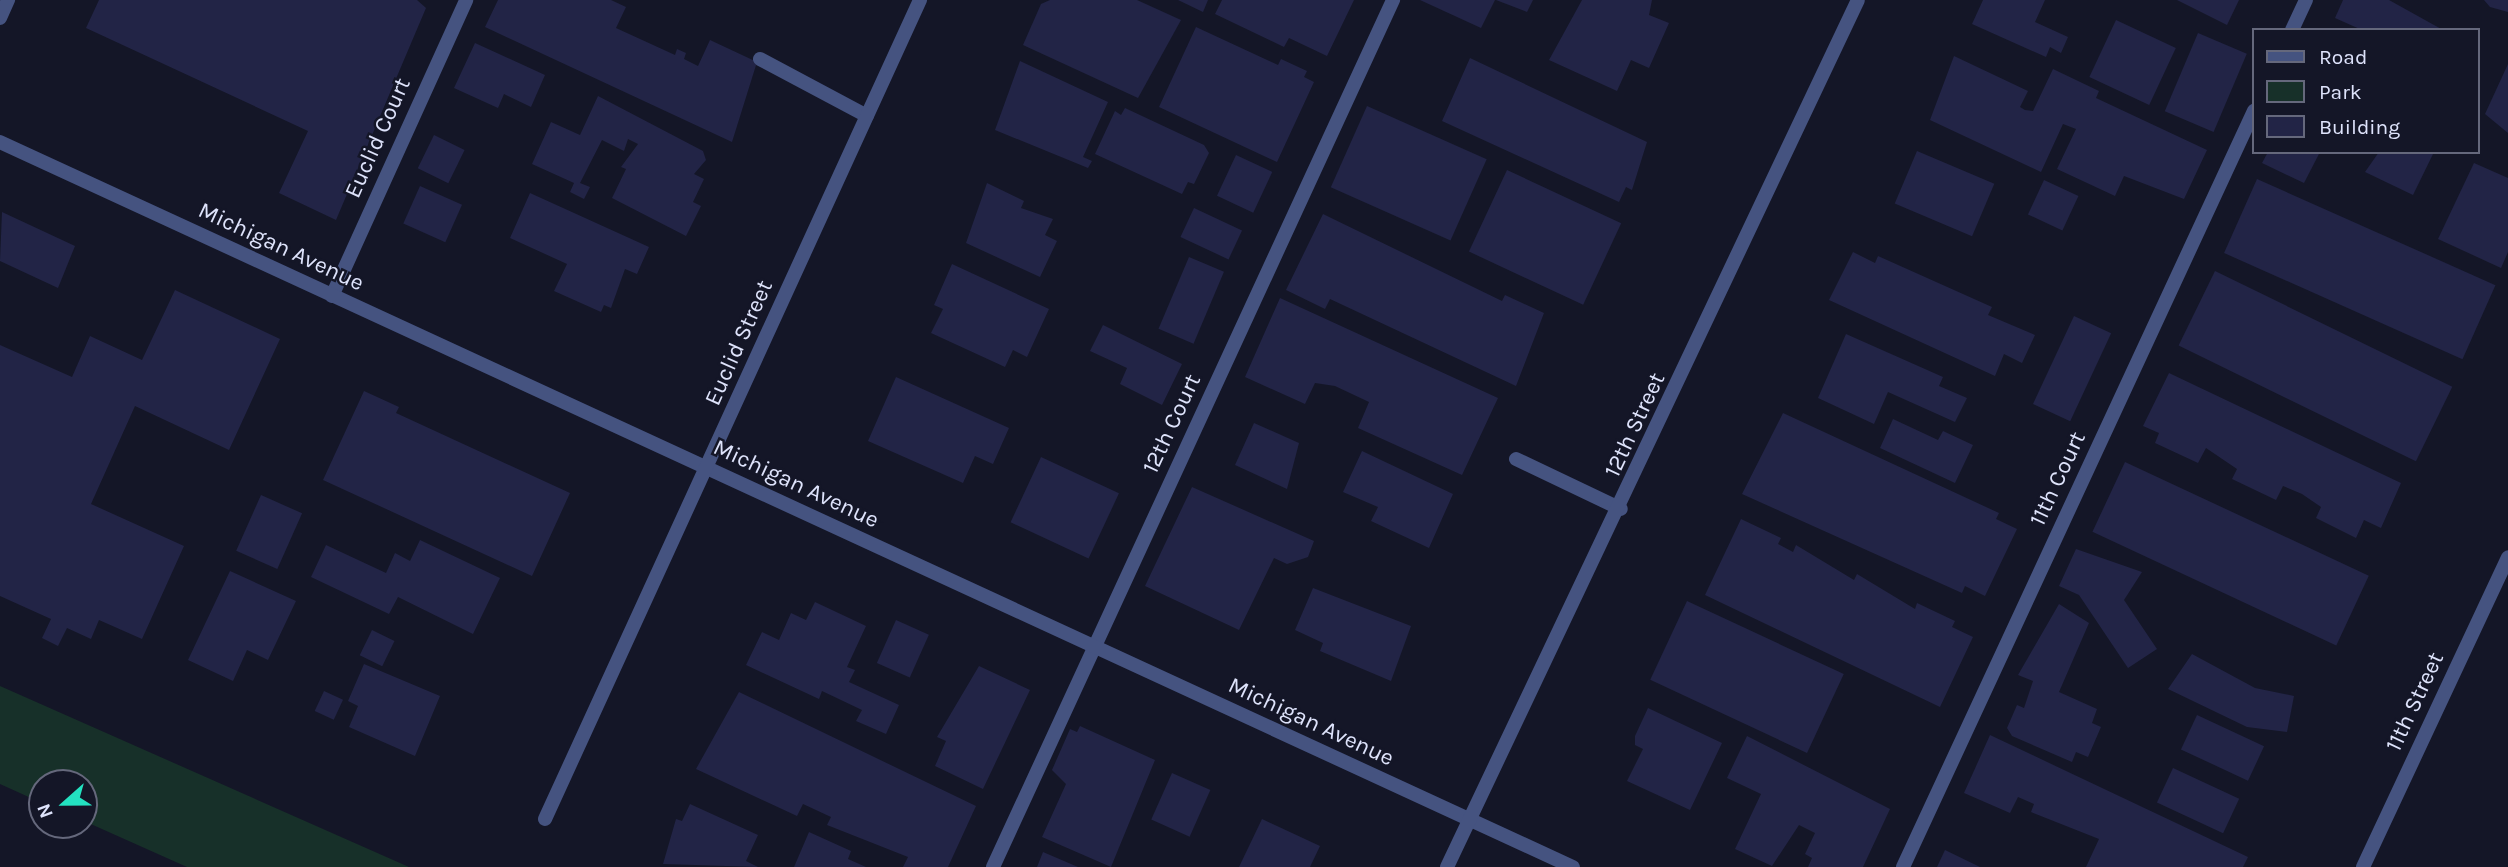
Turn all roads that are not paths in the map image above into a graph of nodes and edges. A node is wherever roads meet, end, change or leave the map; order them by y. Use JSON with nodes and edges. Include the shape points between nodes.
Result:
{"nodes":[{"id":1,"x":8,"y":0,"type":"edge"},
{"id":2,"x":466,"y":0,"type":"edge"},
{"id":3,"x":920,"y":0,"type":"edge"},
{"id":4,"x":1393,"y":0,"type":"edge"},
{"id":5,"x":1858,"y":0,"type":"edge"},
{"id":6,"x":2306,"y":0,"type":"edge"},
{"id":7,"x":0,"y":18,"type":"edge"},
{"id":8,"x":2293,"y":28,"type":"edge"},
{"id":9,"x":760,"y":59,"type":"dead end"},
{"id":10,"x":2252,"y":115,"type":"edge"},
{"id":11,"x":867,"y":116,"type":"junction"},
{"id":12,"x":0,"y":142,"type":"edge"},
{"id":13,"x":332,"y":296,"type":"junction"},
{"id":14,"x":1516,"y":459,"type":"dead end"},
{"id":15,"x":707,"y":468,"type":"junction"},
{"id":16,"x":1621,"y":509,"type":"junction"},
{"id":17,"x":2508,"y":557,"type":"edge"},
{"id":18,"x":1094,"y":648,"type":"junction"},
{"id":19,"x":545,"y":819,"type":"dead end"},
{"id":20,"x":1470,"y":820,"type":"junction"},
{"id":21,"x":993,"y":867,"type":"edge"},
{"id":22,"x":1447,"y":867,"type":"edge"},
{"id":23,"x":1573,"y":867,"type":"edge"},
{"id":24,"x":1903,"y":867,"type":"edge"},
{"id":25,"x":2363,"y":867,"type":"edge"}],
"edges":[{"from":1,"to":7,"type":"street"},
{"from":2,"to":13,"type":"street","name":"Euclid Court"},
{"from":3,"to":11,"type":"street","name":"Euclid Street"},
{"from":4,"to":18,"type":"street","name":"12th Court"},
{"from":5,"to":16,"type":"street","name":"12th Street"},
{"from":6,"to":8,"type":"street"},
{"from":9,"to":11,"type":"street"},
{"from":10,"to":24,"type":"street","name":"11th Court"},
{"from":11,"to":15,"type":"street","name":"Euclid Street"},
{"from":12,"to":13,"type":"street","name":"Michigan Avenue"},
{"from":13,"to":15,"type":"street","name":"Michigan Avenue"},
{"from":14,"to":16,"type":"street"},
{"from":15,"to":18,"type":"street","name":"Michigan Avenue"},
{"from":15,"to":19,"type":"street","name":"Euclid Street"},
{"from":16,"to":20,"type":"street","name":"12th Street"},
{"from":17,"to":25,"type":"street","name":"11th Street"},
{"from":18,"to":20,"type":"street","name":"Michigan Avenue"},
{"from":18,"to":21,"type":"street","name":"12th Court"},
{"from":20,"to":22,"type":"street","name":"12th Street"},
{"from":20,"to":23,"type":"street","name":"Michigan Avenue"}]}
